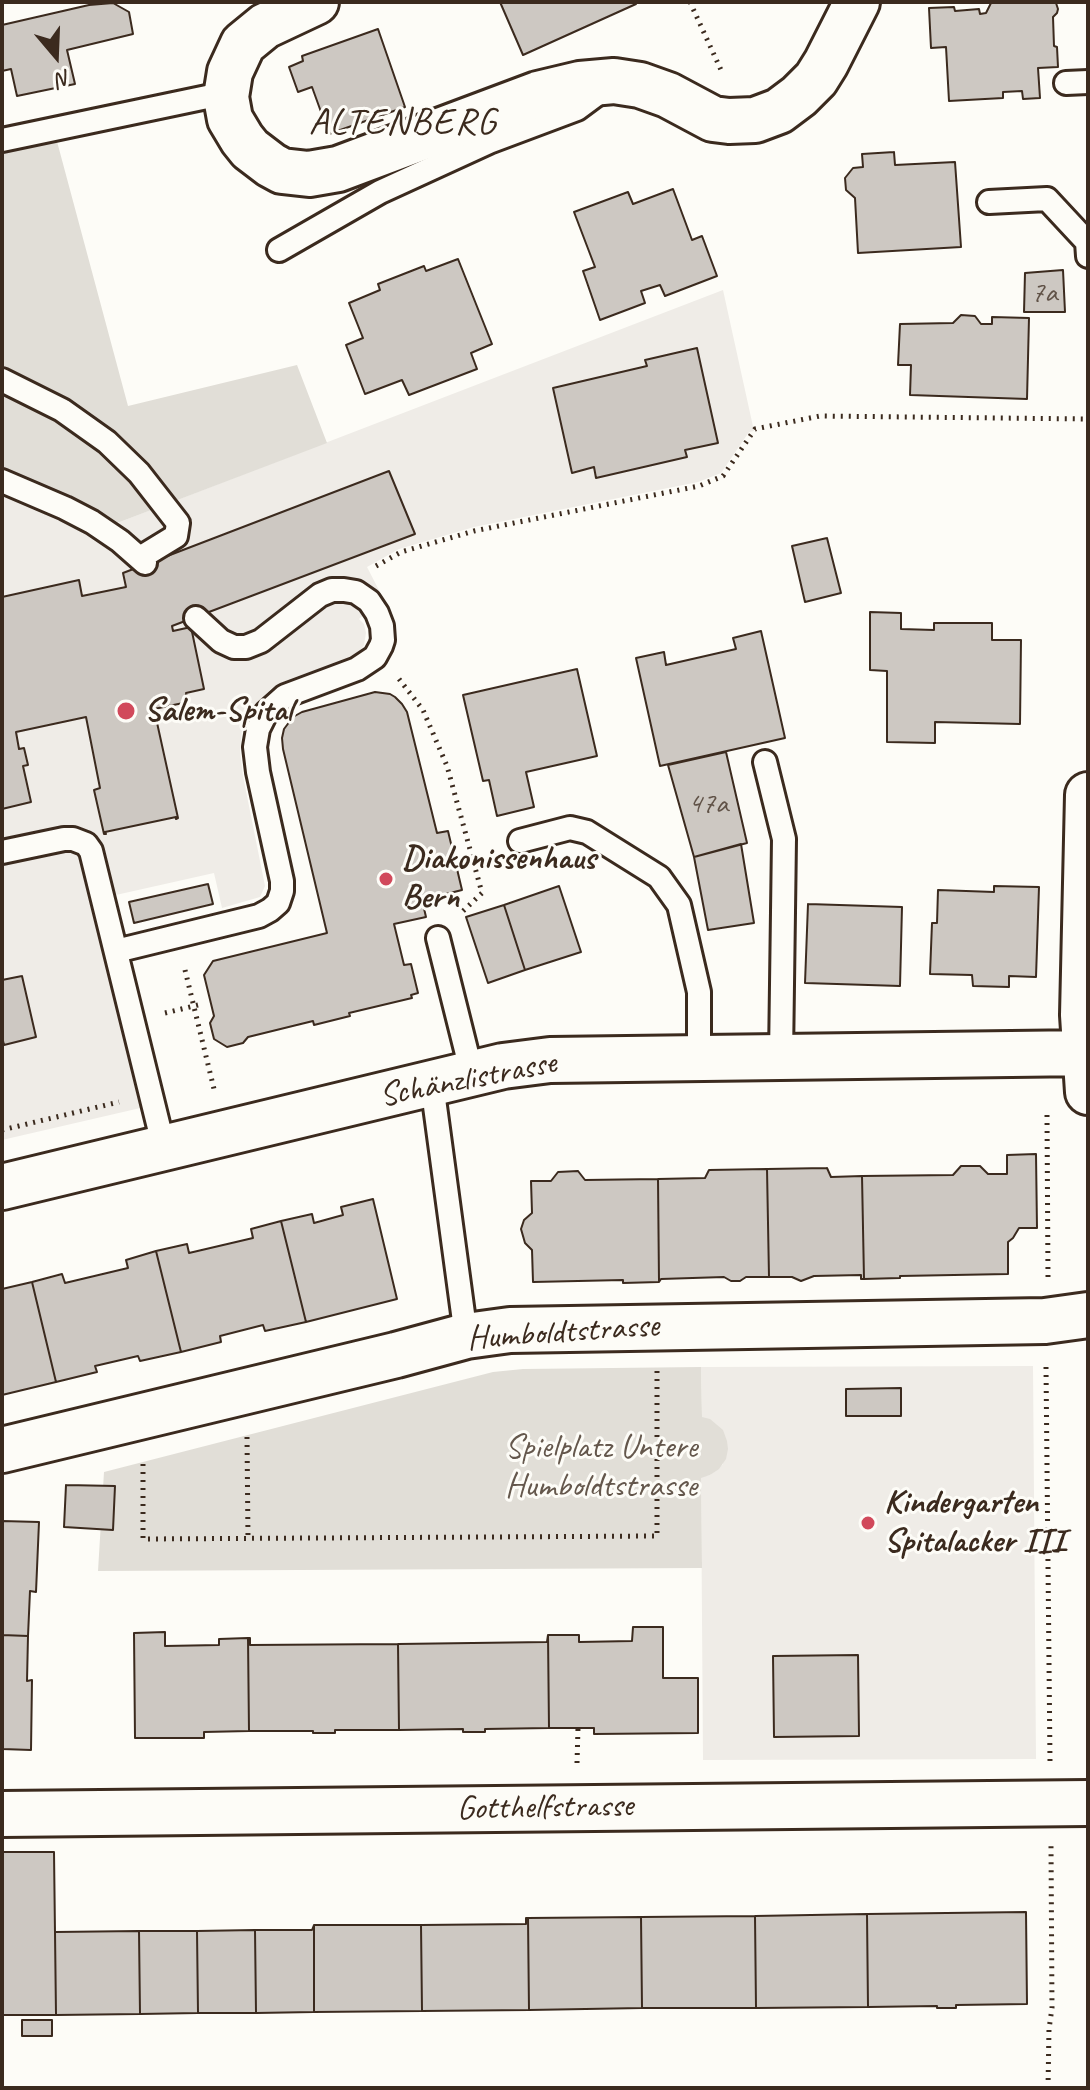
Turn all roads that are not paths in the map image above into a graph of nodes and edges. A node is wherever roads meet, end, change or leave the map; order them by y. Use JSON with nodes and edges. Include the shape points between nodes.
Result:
{"nodes":[{"id":1,"x":316,"y":2,"type":"edge"},
{"id":2,"x":857,"y":2,"type":"edge"},
{"id":3,"x":614,"y":81,"type":"junction"},
{"id":4,"x":226,"y":93,"type":"junction"},
{"id":5,"x":2,"y":140,"type":"edge"},
{"id":6,"x":989,"y":202,"type":"dead end"},
{"id":7,"x":279,"y":250,"type":"dead end"},
{"id":8,"x":1088,"y":256,"type":"edge"},
{"id":9,"x":2,"y":380,"type":"edge"},
{"id":10,"x":2,"y":481,"type":"edge"},
{"id":11,"x":196,"y":618,"type":"dead end"},
{"id":12,"x":765,"y":762,"type":"dead end"},
{"id":13,"x":1088,"y":795,"type":"edge"},
{"id":14,"x":520,"y":841,"type":"dead end"},
{"id":15,"x":2,"y":852,"type":"edge"},
{"id":16,"x":438,"y":938,"type":"road end"},
{"id":17,"x":116,"y":951,"type":"junction"},
{"id":18,"x":781,"y":1057,"type":"junction"},
{"id":19,"x":699,"y":1058,"type":"junction"},
{"id":20,"x":1077,"y":1063,"type":"edge"},
{"id":21,"x":452,"y":1079,"type":"junction"},
{"id":22,"x":164,"y":1148,"type":"junction"},
{"id":23,"x":2,"y":1187,"type":"edge"},
{"id":24,"x":1088,"y":1315,"type":"edge"},
{"id":25,"x":466,"y":1336,"type":"junction"},
{"id":26,"x":2,"y":1450,"type":"edge"},
{"id":27,"x":1069,"y":1803,"type":"edge"},
{"id":28,"x":2,"y":1814,"type":"edge"}],
"edges":[{"from":1,"to":4,"type":"street","via":[[265,26],[243,44]]},
{"from":2,"to":3,"type":"street","via":[[807,89],[779,111],[755,120],[713,119],[668,95]]},
{"from":3,"to":4,"type":"street","via":[[538,94],[338,169],[309,174],[282,171],[250,149],[230,119]]},
{"from":3,"to":7,"type":"lane","via":[[577,109],[380,192]]},
{"from":4,"to":5,"type":"lane"},
{"from":6,"to":8,"type":"lane","via":[[1047,199],[1087,242]]},
{"from":9,"to":10,"type":"lane","via":[[62,410],[107,442],[178,523],[176,536],[143,560],[92,522]]},
{"from":11,"to":17,"type":"lane","via":[[221,641],[246,647],[332,590],[356,592],[377,613],[383,640],[375,657],[357,669],[285,696],[258,729],[258,772],[282,881],[278,903],[259,916]]},
{"from":12,"to":18,"type":"lane","via":[[784,839]]},
{"from":13,"to":20,"type":"street","via":[[1083,1015]]},
{"from":14,"to":19,"type":"lane","via":[[570,828],[587,832],[659,877],[679,905],[699,992]]},
{"from":15,"to":17,"type":"lane","via":[[64,839],[86,844]]},
{"from":16,"to":21,"type":"lane"},
{"from":17,"to":22,"type":"lane"},
{"from":18,"to":19,"type":"street","name":"Schänzlistrasse"},
{"from":18,"to":20,"type":"street","name":"Schänzlistrasse"},
{"from":19,"to":21,"type":"street","name":"Schänzlistrasse","via":[[550,1060]]},
{"from":21,"to":22,"type":"street","name":"Schänzlistrasse"},
{"from":21,"to":25,"type":"lane"},
{"from":22,"to":23,"type":"street","name":"Schänzlistrasse"},
{"from":24,"to":25,"type":"street","name":"Humboldtstrasse","via":[[1045,1321],[657,1326]]},
{"from":25,"to":26,"type":"street","name":"Humboldtstrasse"},
{"from":27,"to":28,"type":"street","name":"Gotthelfstrasse"}]}
